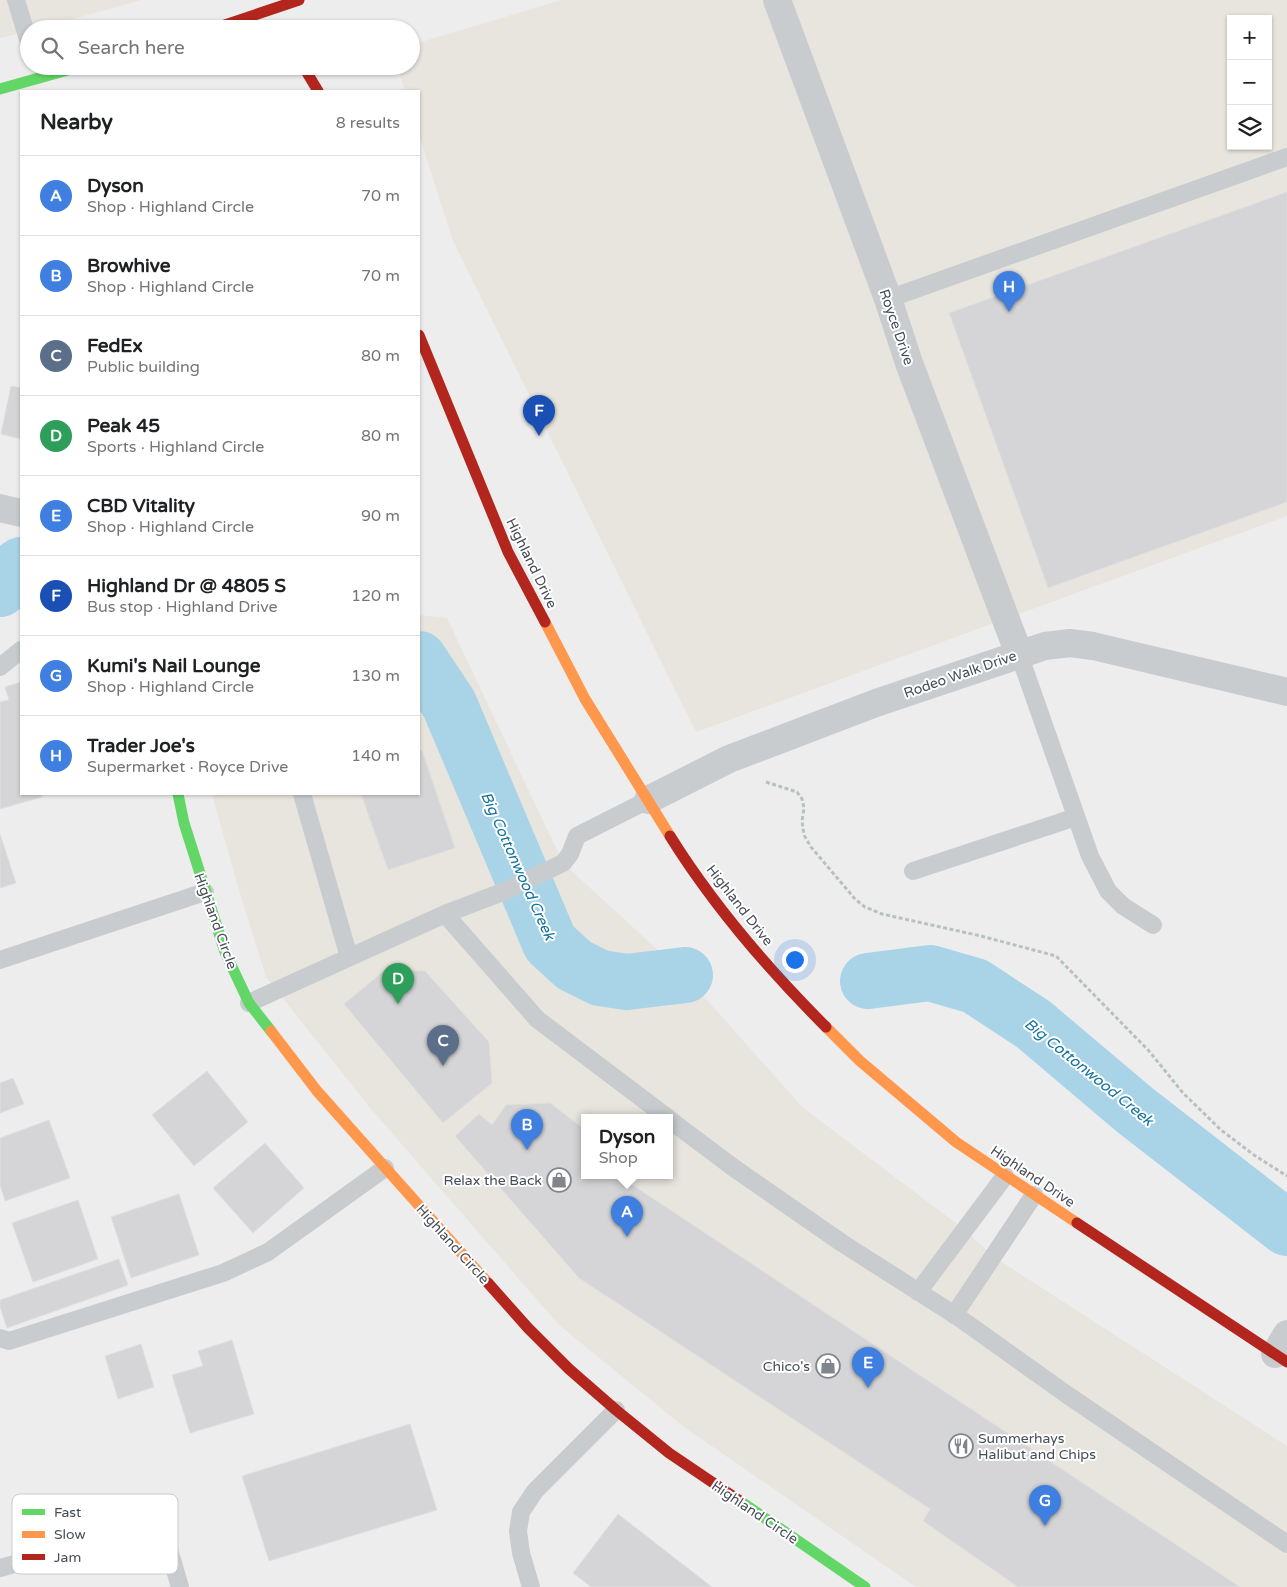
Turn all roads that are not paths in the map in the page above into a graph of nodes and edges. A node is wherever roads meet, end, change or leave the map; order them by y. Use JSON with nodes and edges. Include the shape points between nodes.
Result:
{"nodes":[{"id":1,"x":16,"y":0,"type":"edge"},
{"id":2,"x":299,"y":0,"type":"edge"},
{"id":3,"x":777,"y":0,"type":"edge"},
{"id":4,"x":281,"y":7,"type":"edge"},
{"id":5,"x":22,"y":20,"type":"edge"},
{"id":6,"x":241,"y":20,"type":"edge"},
{"id":7,"x":30,"y":75,"type":"edge"},
{"id":8,"x":308,"y":75,"type":"edge"},
{"id":9,"x":0,"y":89,"type":"edge"},
{"id":10,"x":317,"y":90,"type":"edge"},
{"id":11,"x":1287,"y":157,"type":"edge"},
{"id":12,"x":888,"y":299,"type":"junction"},
{"id":13,"x":420,"y":337,"type":"edge"},
{"id":14,"x":0,"y":508,"type":"edge"},
{"id":15,"x":20,"y":513,"type":"edge"},
{"id":16,"x":20,"y":651,"type":"edge"},
{"id":17,"x":1019,"y":654,"type":"junction"},
{"id":18,"x":0,"y":668,"type":"edge"},
{"id":19,"x":1287,"y":692,"type":"edge"},
{"id":20,"x":178,"y":795,"type":"edge"},
{"id":21,"x":302,"y":795,"type":"edge"},
{"id":22,"x":648,"y":800,"type":"junction"},
{"id":23,"x":1076,"y":817,"type":"junction"},
{"id":24,"x":913,"y":871,"type":"dead end"},
{"id":25,"x":205,"y":892,"type":"junction"},
{"id":26,"x":445,"y":914,"type":"junction"},
{"id":27,"x":1153,"y":925,"type":"dead end"},
{"id":28,"x":349,"y":957,"type":"junction"},
{"id":29,"x":0,"y":960,"type":"edge"},
{"id":30,"x":249,"y":1003,"type":"junction"},
{"id":31,"x":662,"y":1114,"type":"edge"},
{"id":32,"x":673,"y":1122,"type":"edge"},
{"id":33,"x":385,"y":1168,"type":"junction"},
{"id":34,"x":1005,"y":1176,"type":"junction"},
{"id":35,"x":1034,"y":1195,"type":"junction"},
{"id":36,"x":918,"y":1292,"type":"junction"},
{"id":37,"x":954,"y":1315,"type":"junction"},
{"id":38,"x":0,"y":1338,"type":"edge"},
{"id":39,"x":1283,"y":1350,"type":"edge"},
{"id":40,"x":616,"y":1410,"type":"junction"},
{"id":41,"x":1287,"y":1544,"type":"edge"},
{"id":42,"x":176,"y":1574,"type":"edge"},
{"id":43,"x":180,"y":1587,"type":"edge"},
{"id":44,"x":531,"y":1587,"type":"edge"},
{"id":45,"x":865,"y":1587,"type":"edge"}],
"edges":[{"from":1,"to":5,"type":"lane"},
{"from":2,"to":4,"type":"main road"},
{"from":3,"to":12,"type":"street","name":"Royce Drive"},
{"from":4,"to":6,"type":"main road"},
{"from":7,"to":9,"type":"main road"},
{"from":8,"to":10,"type":"main road"},
{"from":11,"to":12,"type":"lane"},
{"from":12,"to":17,"type":"street","name":"Royce Drive"},
{"from":13,"to":22,"type":"main road","name":"Highland Drive","via":[[508,552],[585,699]]},
{"from":14,"to":15,"type":"street"},
{"from":16,"to":18,"type":"lane"},
{"from":17,"to":19,"type":"street","name":"Rodeo Walk Drive","via":[[1044,646],[1070,643],[1093,646]]},
{"from":17,"to":22,"type":"street","name":"Rodeo Walk Drive","via":[[728,759]]},
{"from":17,"to":23,"type":"lane"},
{"from":20,"to":25,"type":"main road","name":"Highland Circle"},
{"from":21,"to":28,"type":"lane"},
{"from":22,"to":26,"type":"lane","via":[[577,836],[564,863]]},
{"from":22,"to":34,"type":"main road","name":"Highland Drive","via":[[679,850],[721,907],[810,1011],[860,1061],[910,1104]]},
{"from":23,"to":24,"type":"lane"},
{"from":23,"to":27,"type":"lane","via":[[1090,856],[1108,891],[1123,906]]},
{"from":25,"to":29,"type":"lane"},
{"from":25,"to":30,"type":"main road","name":"Highland Circle","via":[[225,952]]},
{"from":26,"to":28,"type":"lane"},
{"from":26,"to":31,"type":"lane","via":[[537,1019]]},
{"from":28,"to":30,"type":"lane"},
{"from":30,"to":33,"type":"main road","name":"Highland Circle","via":[[317,1091]]},
{"from":32,"to":36,"type":"lane","via":[[842,1243]]},
{"from":33,"to":38,"type":"lane","via":[[268,1252],[222,1273],[9,1341]]},
{"from":33,"to":40,"type":"main road","name":"Highland Circle","via":[[528,1328]]},
{"from":34,"to":35,"type":"main road","name":"Highland Drive"},
{"from":34,"to":36,"type":"lane"},
{"from":35,"to":37,"type":"lane"},
{"from":35,"to":39,"type":"main road","name":"Highland Drive"},
{"from":36,"to":37,"type":"lane"},
{"from":37,"to":41,"type":"lane"},
{"from":40,"to":44,"type":"lane","via":[[535,1491],[521,1512],[518,1531]]},
{"from":40,"to":45,"type":"main road","name":"Highland Circle","via":[[669,1453]]},
{"from":42,"to":43,"type":"lane"}]}
